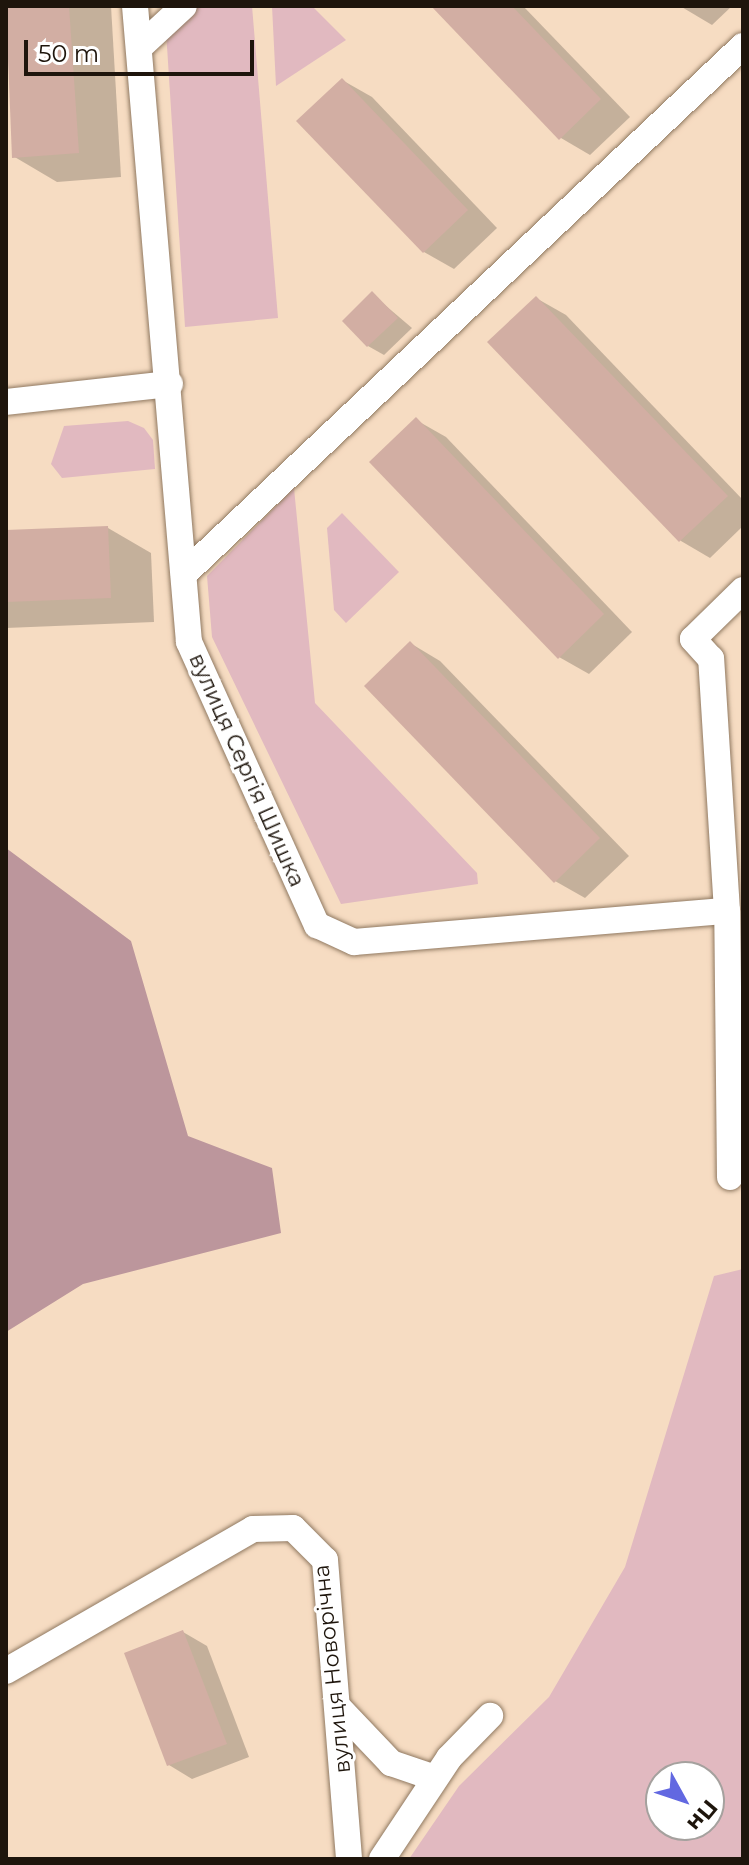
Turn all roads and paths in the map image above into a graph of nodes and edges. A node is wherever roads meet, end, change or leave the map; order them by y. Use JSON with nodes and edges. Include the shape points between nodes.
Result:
{"nodes":[{"id":1,"x":135,"y":6,"type":"edge"},
{"id":2,"x":184,"y":6,"type":"edge"},
{"id":3,"x":142,"y":45,"type":"junction"},
{"id":4,"x":743,"y":46,"type":"edge"},
{"id":5,"x":170,"y":384,"type":"junction"},
{"id":6,"x":6,"y":402,"type":"edge"},
{"id":7,"x":184,"y":574,"type":"junction"},
{"id":8,"x":743,"y":590,"type":"edge"},
{"id":9,"x":727,"y":911,"type":"junction"},
{"id":10,"x":730,"y":1177,"type":"dead end"},
{"id":11,"x":6,"y":1671,"type":"edge"},
{"id":12,"x":337,"y":1706,"type":"junction"},
{"id":13,"x":490,"y":1716,"type":"dead end"},
{"id":14,"x":435,"y":1778,"type":"junction"},
{"id":15,"x":349,"y":1859,"type":"edge"},
{"id":16,"x":382,"y":1859,"type":"edge"}],
"edges":[{"from":1,"to":3,"type":"street","name":"вулиця Сергія Шишка"},
{"from":2,"to":3,"type":"street"},
{"from":3,"to":5,"type":"street","name":"вулиця Сергія Шишка"},
{"from":4,"to":7,"type":"street"},
{"from":5,"to":6,"type":"street"},
{"from":5,"to":7,"type":"street","name":"вулиця Сергія Шишка"},
{"from":7,"to":9,"type":"street","name":"вулиця Сергія Шишка","via":[[189,642],[317,925],[335,938],[354,942]]},
{"from":8,"to":9,"type":"street","via":[[693,639],[711,659]]},
{"from":9,"to":10,"type":"street"},
{"from":11,"to":12,"type":"street","name":"вулиця Новорічна","via":[[253,1529],[293,1528],[325,1560]]},
{"from":12,"to":14,"type":"street","via":[[391,1763]]},
{"from":12,"to":15,"type":"street","name":"вулиця Новорічна"},
{"from":13,"to":14,"type":"street"},
{"from":14,"to":16,"type":"street"}]}
